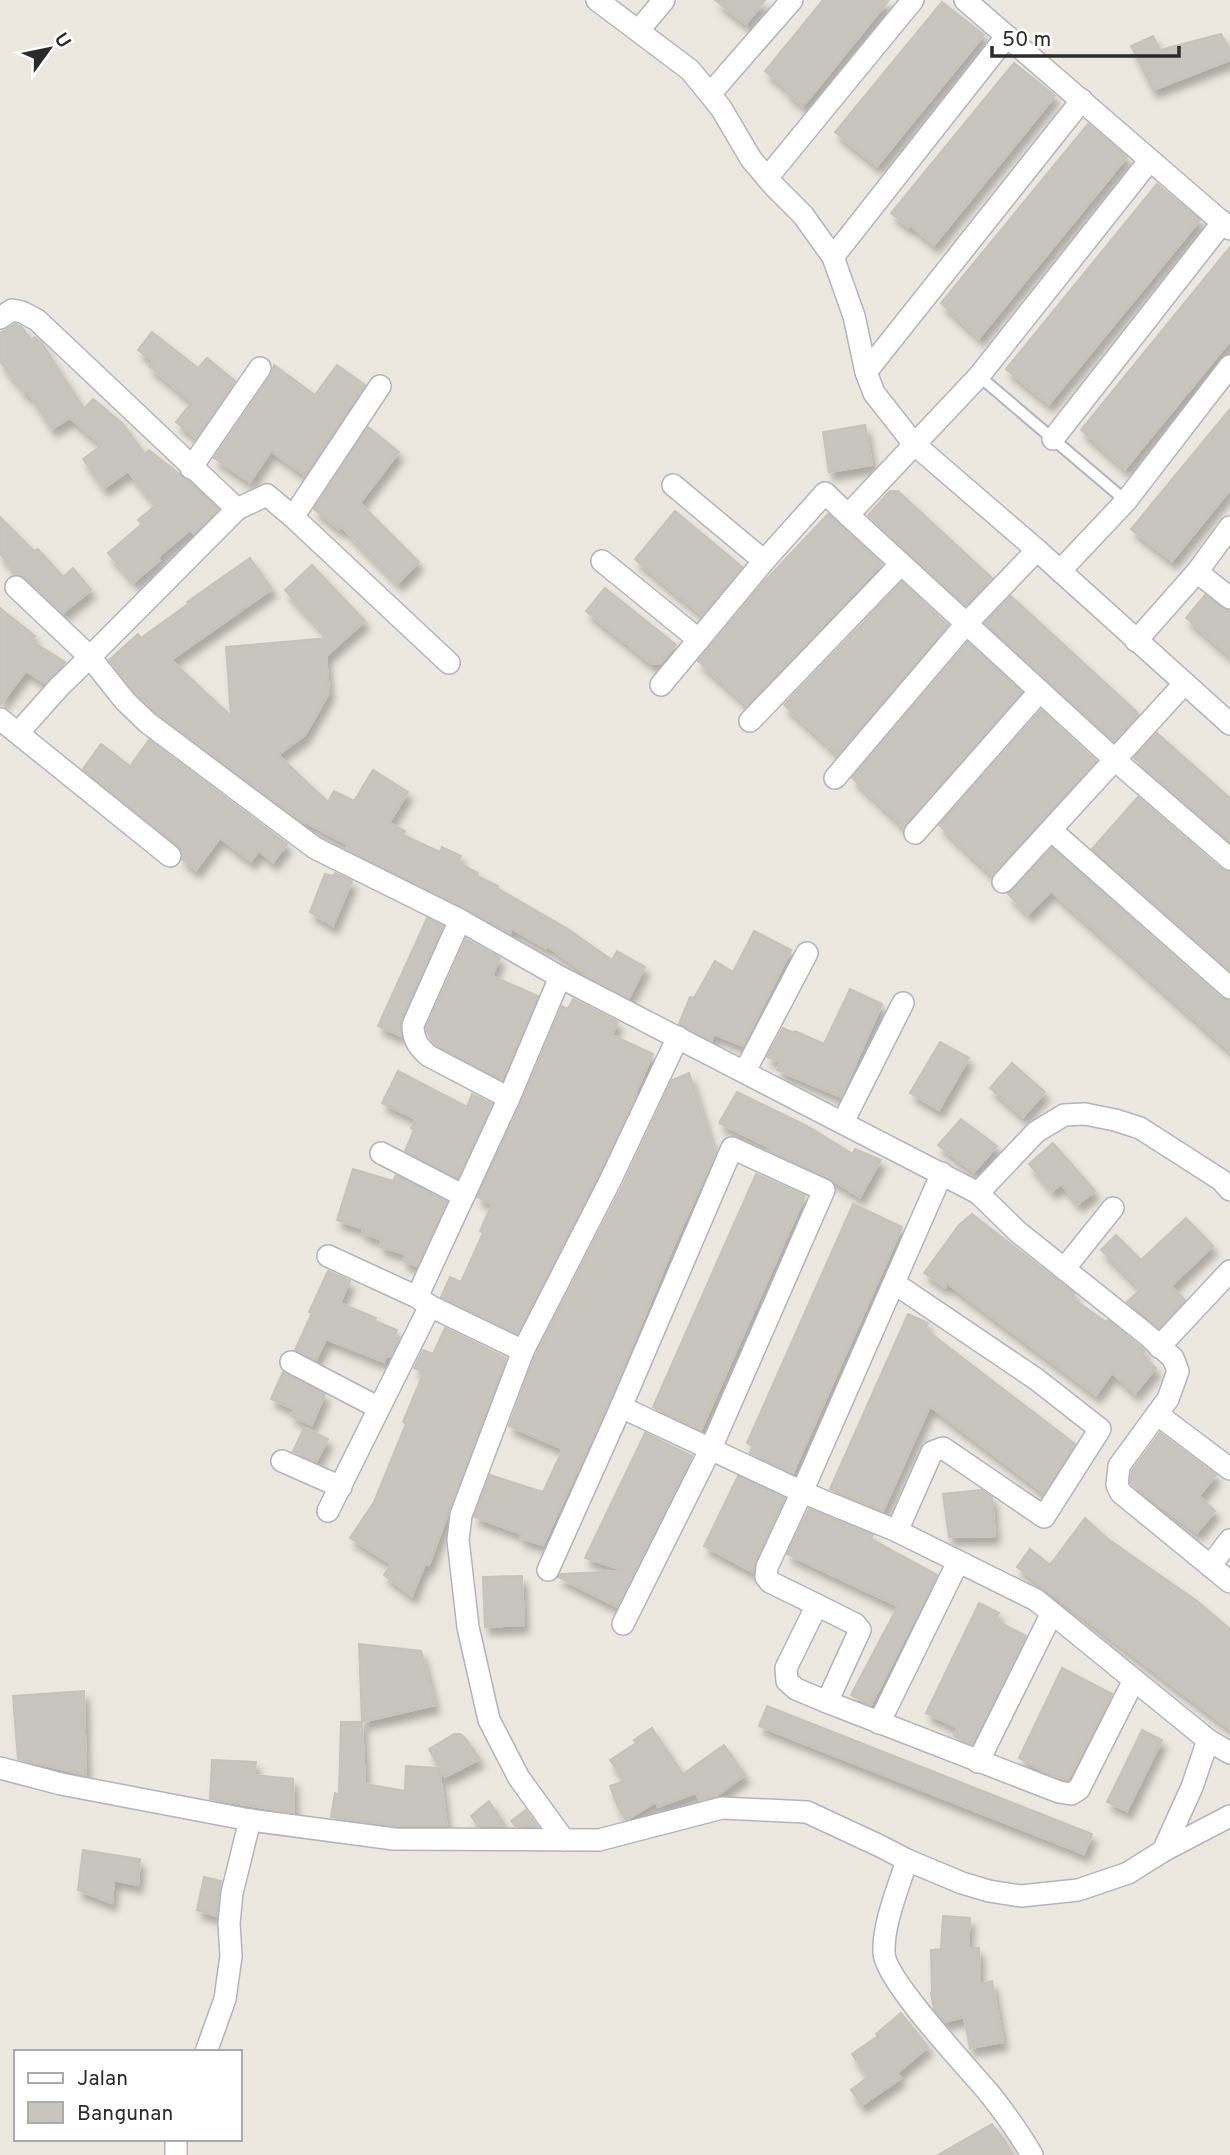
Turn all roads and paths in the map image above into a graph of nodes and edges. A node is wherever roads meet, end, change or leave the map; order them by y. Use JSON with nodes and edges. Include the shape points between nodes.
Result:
{"nodes":[{"id":1,"x":597,"y":0,"type":"edge"},
{"id":2,"x":664,"y":0,"type":"edge"},
{"id":3,"x":792,"y":0,"type":"edge"},
{"id":4,"x":913,"y":0,"type":"edge"},
{"id":5,"x":965,"y":0,"type":"edge"},
{"id":6,"x":639,"y":30,"type":"junction"},
{"id":7,"x":1007,"y":36,"type":"junction"},
{"id":8,"x":710,"y":94,"type":"junction"},
{"id":9,"x":1082,"y":100,"type":"junction"},
{"id":10,"x":1150,"y":160,"type":"junction"},
{"id":11,"x":767,"y":178,"type":"junction"},
{"id":12,"x":1226,"y":225,"type":"edge"},
{"id":13,"x":833,"y":257,"type":"junction"},
{"id":14,"x":0,"y":318,"type":"edge"},
{"id":15,"x":1230,"y":366,"type":"edge"},
{"id":16,"x":260,"y":368,"type":"dead end"},
{"id":17,"x":866,"y":372,"type":"junction"},
{"id":18,"x":979,"y":376,"type":"junction"},
{"id":19,"x":380,"y":386,"type":"dead end"},
{"id":20,"x":1053,"y":439,"type":"junction"},
{"id":21,"x":914,"y":444,"type":"junction"},
{"id":22,"x":191,"y":468,"type":"junction"},
{"id":23,"x":673,"y":485,"type":"dead end"},
{"id":24,"x":1126,"y":501,"type":"junction"},
{"id":25,"x":237,"y":509,"type":"junction"},
{"id":26,"x":848,"y":515,"type":"junction"},
{"id":27,"x":293,"y":517,"type":"junction"},
{"id":28,"x":1230,"y":527,"type":"edge"},
{"id":29,"x":1037,"y":550,"type":"junction"},
{"id":30,"x":602,"y":561,"type":"dead end"},
{"id":31,"x":764,"y":561,"type":"junction"},
{"id":32,"x":901,"y":564,"type":"junction"},
{"id":33,"x":1060,"y":570,"type":"junction"},
{"id":34,"x":1197,"y":572,"type":"junction"},
{"id":35,"x":16,"y":587,"type":"dead end"},
{"id":36,"x":1230,"y":598,"type":"edge"},
{"id":37,"x":966,"y":624,"type":"junction"},
{"id":38,"x":699,"y":639,"type":"junction"},
{"id":39,"x":1136,"y":641,"type":"junction"},
{"id":40,"x":90,"y":657,"type":"junction"},
{"id":41,"x":449,"y":663,"type":"dead end"},
{"id":42,"x":1184,"y":684,"type":"junction"},
{"id":43,"x":661,"y":685,"type":"dead end"},
{"id":44,"x":1040,"y":691,"type":"junction"},
{"id":45,"x":0,"y":719,"type":"edge"},
{"id":46,"x":751,"y":721,"type":"dead end"},
{"id":47,"x":1230,"y":724,"type":"edge"},
{"id":48,"x":18,"y":733,"type":"junction"},
{"id":49,"x":1115,"y":760,"type":"junction"},
{"id":50,"x":835,"y":778,"type":"dead end"},
{"id":51,"x":1051,"y":830,"type":"junction"},
{"id":52,"x":915,"y":832,"type":"dead end"},
{"id":53,"x":170,"y":856,"type":"dead end"},
{"id":54,"x":1230,"y":859,"type":"edge"},
{"id":55,"x":1003,"y":882,"type":"dead end"},
{"id":56,"x":460,"y":920,"type":"junction"},
{"id":57,"x":807,"y":953,"type":"dead end"},
{"id":58,"x":560,"y":977,"type":"junction"},
{"id":59,"x":1230,"y":988,"type":"edge"},
{"id":60,"x":903,"y":1003,"type":"dead end"},
{"id":61,"x":678,"y":1037,"type":"junction"},
{"id":62,"x":745,"y":1071,"type":"junction"},
{"id":63,"x":509,"y":1097,"type":"junction"},
{"id":64,"x":843,"y":1122,"type":"junction"},
{"id":65,"x":381,"y":1153,"type":"dead end"},
{"id":66,"x":942,"y":1174,"type":"junction"},
{"id":67,"x":1230,"y":1191,"type":"edge"},
{"id":68,"x":978,"y":1193,"type":"junction"},
{"id":69,"x":464,"y":1196,"type":"junction"},
{"id":70,"x":1113,"y":1208,"type":"dead end"},
{"id":71,"x":328,"y":1256,"type":"dead end"},
{"id":72,"x":1064,"y":1269,"type":"junction"},
{"id":73,"x":1230,"y":1271,"type":"edge"},
{"id":74,"x":894,"y":1283,"type":"junction"},
{"id":75,"x":423,"y":1302,"type":"junction"},
{"id":76,"x":1159,"y":1347,"type":"junction"},
{"id":77,"x":523,"y":1351,"type":"junction"},
{"id":78,"x":291,"y":1362,"type":"dead end"},
{"id":79,"x":621,"y":1407,"type":"junction"},
{"id":80,"x":379,"y":1408,"type":"junction"},
{"id":81,"x":1157,"y":1414,"type":"junction"},
{"id":82,"x":711,"y":1447,"type":"junction"},
{"id":83,"x":282,"y":1461,"type":"dead end"},
{"id":84,"x":1230,"y":1469,"type":"edge"},
{"id":85,"x":341,"y":1487,"type":"junction"},
{"id":86,"x":802,"y":1492,"type":"junction"},
{"id":87,"x":328,"y":1511,"type":"dead end"},
{"id":88,"x":897,"y":1531,"type":"junction"},
{"id":89,"x":1230,"y":1540,"type":"edge"},
{"id":90,"x":958,"y":1562,"type":"junction"},
{"id":91,"x":1210,"y":1566,"type":"junction"},
{"id":92,"x":548,"y":1570,"type":"dead end"},
{"id":93,"x":1230,"y":1582,"type":"edge"},
{"id":94,"x":817,"y":1605,"type":"junction"},
{"id":95,"x":1052,"y":1613,"type":"junction"},
{"id":96,"x":623,"y":1624,"type":"dead end"},
{"id":97,"x":1134,"y":1680,"type":"junction"},
{"id":98,"x":827,"y":1702,"type":"junction"},
{"id":99,"x":879,"y":1723,"type":"junction"},
{"id":100,"x":1208,"y":1740,"type":"junction"},
{"id":101,"x":1230,"y":1753,"type":"edge"},
{"id":102,"x":978,"y":1762,"type":"junction"},
{"id":103,"x":0,"y":1768,"type":"edge"},
{"id":104,"x":1230,"y":1816,"type":"edge"},
{"id":105,"x":250,"y":1820,"type":"junction"},
{"id":106,"x":564,"y":1840,"type":"junction"},
{"id":107,"x":1163,"y":1851,"type":"junction"},
{"id":108,"x":907,"y":1860,"type":"junction"},
{"id":109,"x":207,"y":2050,"type":"edge"},
{"id":110,"x":1032,"y":2155,"type":"edge"}],
"edges":[{"from":1,"to":6,"type":"street"},
{"from":2,"to":6,"type":"street"},
{"from":3,"to":8,"type":"street"},
{"from":4,"to":11,"type":"street"},
{"from":5,"to":7,"type":"street"},
{"from":6,"to":8,"type":"street","via":[[690,70]]},
{"from":7,"to":9,"type":"street"},
{"from":7,"to":13,"type":"street"},
{"from":8,"to":11,"type":"street"},
{"from":9,"to":10,"type":"street"},
{"from":9,"to":17,"type":"street"},
{"from":10,"to":12,"type":"street"},
{"from":10,"to":18,"type":"street"},
{"from":11,"to":13,"type":"street","via":[[803,215]]},
{"from":12,"to":20,"type":"street"},
{"from":13,"to":17,"type":"street","via":[[855,316]]},
{"from":14,"to":22,"type":"street","via":[[12,310],[37,320]]},
{"from":15,"to":24,"type":"street"},
{"from":16,"to":22,"type":"street"},
{"from":17,"to":21,"type":"street","via":[[874,393]]},
{"from":18,"to":20,"type":"lane"},
{"from":18,"to":21,"type":"street"},
{"from":19,"to":27,"type":"street"},
{"from":20,"to":24,"type":"lane"},
{"from":21,"to":26,"type":"street"},
{"from":21,"to":29,"type":"street"},
{"from":22,"to":25,"type":"street"},
{"from":23,"to":31,"type":"street"},
{"from":24,"to":33,"type":"street"},
{"from":25,"to":27,"type":"street","via":[[267,495]]},
{"from":25,"to":40,"type":"street"},
{"from":26,"to":31,"type":"street","via":[[825,493]]},
{"from":26,"to":32,"type":"street"},
{"from":27,"to":41,"type":"street"},
{"from":28,"to":34,"type":"street"},
{"from":29,"to":33,"type":"street"},
{"from":29,"to":37,"type":"street"},
{"from":30,"to":38,"type":"street"},
{"from":31,"to":38,"type":"street"},
{"from":32,"to":37,"type":"street"},
{"from":32,"to":46,"type":"street"},
{"from":33,"to":39,"type":"street"},
{"from":34,"to":36,"type":"street"},
{"from":34,"to":39,"type":"street"},
{"from":35,"to":40,"type":"street"},
{"from":37,"to":44,"type":"street"},
{"from":37,"to":50,"type":"street"},
{"from":38,"to":43,"type":"street"},
{"from":39,"to":42,"type":"street"},
{"from":40,"to":48,"type":"street"},
{"from":40,"to":56,"type":"street","via":[[148,723],[315,848]]},
{"from":42,"to":47,"type":"street"},
{"from":42,"to":49,"type":"street"},
{"from":44,"to":49,"type":"street"},
{"from":44,"to":52,"type":"street"},
{"from":45,"to":48,"type":"street"},
{"from":48,"to":53,"type":"street"},
{"from":49,"to":51,"type":"street"},
{"from":49,"to":54,"type":"street"},
{"from":51,"to":55,"type":"street"},
{"from":51,"to":59,"type":"street"},
{"from":56,"to":58,"type":"street"},
{"from":56,"to":63,"type":"street","via":[[413,1025],[414,1037],[429,1056]]},
{"from":57,"to":62,"type":"street"},
{"from":58,"to":61,"type":"street"},
{"from":58,"to":63,"type":"street"},
{"from":60,"to":64,"type":"street"},
{"from":61,"to":62,"type":"street"},
{"from":61,"to":77,"type":"street"},
{"from":62,"to":64,"type":"street"},
{"from":63,"to":69,"type":"street"},
{"from":64,"to":66,"type":"street"},
{"from":65,"to":69,"type":"street"},
{"from":66,"to":68,"type":"street"},
{"from":66,"to":74,"type":"street"},
{"from":67,"to":68,"type":"street","via":[[1221,1180],[1140,1128],[1085,1114],[1064,1115],[1036,1132]]},
{"from":68,"to":72,"type":"street"},
{"from":69,"to":75,"type":"street"},
{"from":70,"to":72,"type":"street"},
{"from":71,"to":75,"type":"street"},
{"from":72,"to":76,"type":"street"},
{"from":73,"to":76,"type":"street"},
{"from":74,"to":86,"type":"street"},
{"from":74,"to":88,"type":"street","via":[[1021,1368],[1100,1429],[1044,1517],[943,1448],[932,1452]]},
{"from":75,"to":77,"type":"street"},
{"from":75,"to":80,"type":"street"},
{"from":76,"to":81,"type":"street","via":[[1173,1358],[1178,1371]]},
{"from":77,"to":106,"type":"street","via":[[461,1515],[458,1540],[468,1626],[489,1720],[519,1778]]},
{"from":78,"to":80,"type":"street"},
{"from":79,"to":82,"type":"street"},
{"from":79,"to":82,"type":"street","via":[[732,1148],[780,1169],[824,1190]]},
{"from":79,"to":92,"type":"street"},
{"from":80,"to":85,"type":"street"},
{"from":81,"to":84,"type":"street"},
{"from":81,"to":91,"type":"street","via":[[1124,1457],[1117,1485]]},
{"from":82,"to":86,"type":"street"},
{"from":82,"to":96,"type":"street"},
{"from":83,"to":85,"type":"street"},
{"from":85,"to":87,"type":"street"},
{"from":86,"to":88,"type":"street"},
{"from":86,"to":94,"type":"street","via":[[766,1577]]},
{"from":88,"to":90,"type":"street"},
{"from":89,"to":91,"type":"street"},
{"from":90,"to":95,"type":"street","via":[[1036,1600]]},
{"from":90,"to":99,"type":"street"},
{"from":91,"to":93,"type":"street"},
{"from":94,"to":98,"type":"street","via":[[786,1674],[791,1685]]},
{"from":94,"to":98,"type":"street","via":[[860,1630]]},
{"from":95,"to":97,"type":"street"},
{"from":95,"to":102,"type":"street"},
{"from":97,"to":100,"type":"street"},
{"from":97,"to":102,"type":"street","via":[[1079,1789],[1071,1794]]},
{"from":98,"to":99,"type":"street"},
{"from":99,"to":102,"type":"street"},
{"from":100,"to":101,"type":"street"},
{"from":100,"to":107,"type":"street"},
{"from":103,"to":105,"type":"street"},
{"from":104,"to":107,"type":"street"},
{"from":105,"to":106,"type":"street","via":[[394,1839]]},
{"from":105,"to":109,"type":"street","via":[[232,1893],[225,1999]]},
{"from":106,"to":108,"type":"street","via":[[599,1840],[722,1808],[807,1812]]},
{"from":107,"to":108,"type":"street","via":[[1128,1873],[1079,1890],[1021,1896],[989,1891]]},
{"from":108,"to":110,"type":"street","via":[[883,1956],[909,2000],[991,2096]]}]}
